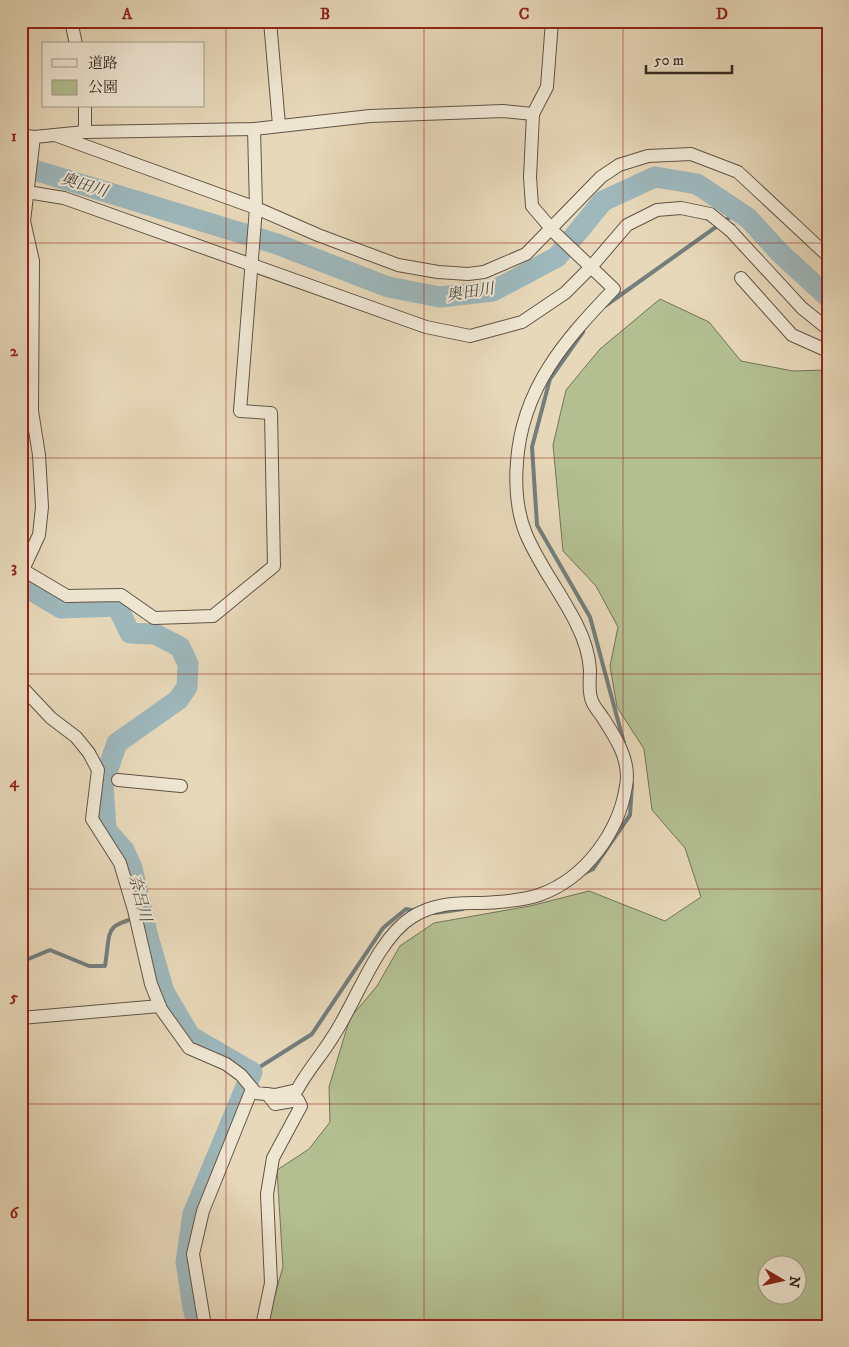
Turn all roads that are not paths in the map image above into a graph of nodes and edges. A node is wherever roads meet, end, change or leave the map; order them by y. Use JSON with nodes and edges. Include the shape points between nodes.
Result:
{"nodes":[{"id":1,"x":71,"y":21,"type":"edge"},
{"id":2,"x":270,"y":21,"type":"edge"},
{"id":3,"x":552,"y":21,"type":"edge"},
{"id":4,"x":76,"y":42,"type":"edge"},
{"id":5,"x":85,"y":108,"type":"edge"},
{"id":6,"x":533,"y":114,"type":"junction"},
{"id":7,"x":278,"y":125,"type":"junction"},
{"id":8,"x":254,"y":129,"type":"junction"},
{"id":9,"x":21,"y":131,"type":"edge"},
{"id":10,"x":85,"y":132,"type":"junction"},
{"id":11,"x":55,"y":136,"type":"junction"},
{"id":12,"x":30,"y":140,"type":"edge"},
{"id":13,"x":26,"y":187,"type":"edge"},
{"id":14,"x":256,"y":208,"type":"junction"},
{"id":15,"x":23,"y":221,"type":"edge"},
{"id":16,"x":552,"y":230,"type":"junction"},
{"id":17,"x":828,"y":256,"type":"edge"},
{"id":18,"x":252,"y":260,"type":"junction"},
{"id":19,"x":588,"y":263,"type":"junction"},
{"id":20,"x":741,"y":278,"type":"dead end"},
{"id":21,"x":828,"y":329,"type":"edge"},
{"id":22,"x":828,"y":351,"type":"edge"},
{"id":23,"x":22,"y":572,"type":"edge"},
{"id":24,"x":21,"y":686,"type":"edge"},
{"id":25,"x":118,"y":780,"type":"dead end"},
{"id":26,"x":180,"y":786,"type":"dead end"},
{"id":27,"x":160,"y":1006,"type":"junction"},
{"id":28,"x":21,"y":1018,"type":"edge"},
{"id":29,"x":252,"y":1090,"type":"junction"},
{"id":30,"x":266,"y":1094,"type":"junction"},
{"id":31,"x":205,"y":1326,"type":"edge"},
{"id":32,"x":262,"y":1326,"type":"edge"}],
"edges":[{"from":1,"to":4,"type":"street"},
{"from":2,"to":7,"type":"street"},
{"from":3,"to":6,"type":"street","via":[[547,87]]},
{"from":5,"to":10,"type":"street"},
{"from":6,"to":7,"type":"street","via":[[503,111],[370,116]]},
{"from":6,"to":16,"type":"street","via":[[532,206]]},
{"from":7,"to":8,"type":"street"},
{"from":8,"to":10,"type":"street"},
{"from":8,"to":14,"type":"street"},
{"from":9,"to":12,"type":"street"},
{"from":10,"to":11,"type":"street"},
{"from":11,"to":12,"type":"street"},
{"from":11,"to":14,"type":"street"},
{"from":12,"to":13,"type":"street"},
{"from":13,"to":15,"type":"street"},
{"from":13,"to":18,"type":"street"},
{"from":14,"to":16,"type":"street","via":[[398,265],[438,272],[484,272],[526,254]]},
{"from":14,"to":18,"type":"street"},
{"from":15,"to":23,"type":"street","via":[[33,261],[32,411],[42,507],[39,534]]},
{"from":16,"to":17,"type":"street","via":[[601,177],[618,165],[648,156],[691,154],[738,172]]},
{"from":16,"to":19,"type":"street"},
{"from":18,"to":19,"type":"street","via":[[426,327],[470,336],[522,322],[564,293]]},
{"from":18,"to":23,"type":"street","via":[[240,411],[271,413],[274,566],[213,616],[154,618],[121,594],[67,596]]},
{"from":19,"to":21,"type":"street","bridge":true,"via":[[627,226],[657,210],[681,208],[710,214],[731,231],[729,229],[802,308]]},
{"from":19,"to":30,"type":"street","via":[[614,289],[581,323],[534,391],[519,436],[515,481],[525,532],[577,624],[588,654],[591,700],[622,753],[627,783],[620,812],[608,837],[589,861],[566,881],[538,896],[498,902],[456,902],[414,916],[399,927],[372,966],[334,1037],[297,1090]]},
{"from":20,"to":22,"type":"street","via":[[792,335]]},
{"from":24,"to":27,"type":"street","via":[[51,718],[76,737],[98,770],[92,819],[120,863],[151,984]]},
{"from":25,"to":26,"type":"street"},
{"from":27,"to":28,"type":"street"},
{"from":27,"to":29,"type":"street","via":[[188,1048],[226,1064],[241,1075]]},
{"from":29,"to":30,"type":"street"},
{"from":29,"to":31,"type":"street","via":[[203,1211],[193,1254]]},
{"from":30,"to":32,"type":"street","via":[[275,1104],[298,1100],[301,1106],[273,1158],[267,1194],[271,1283]]}]}
